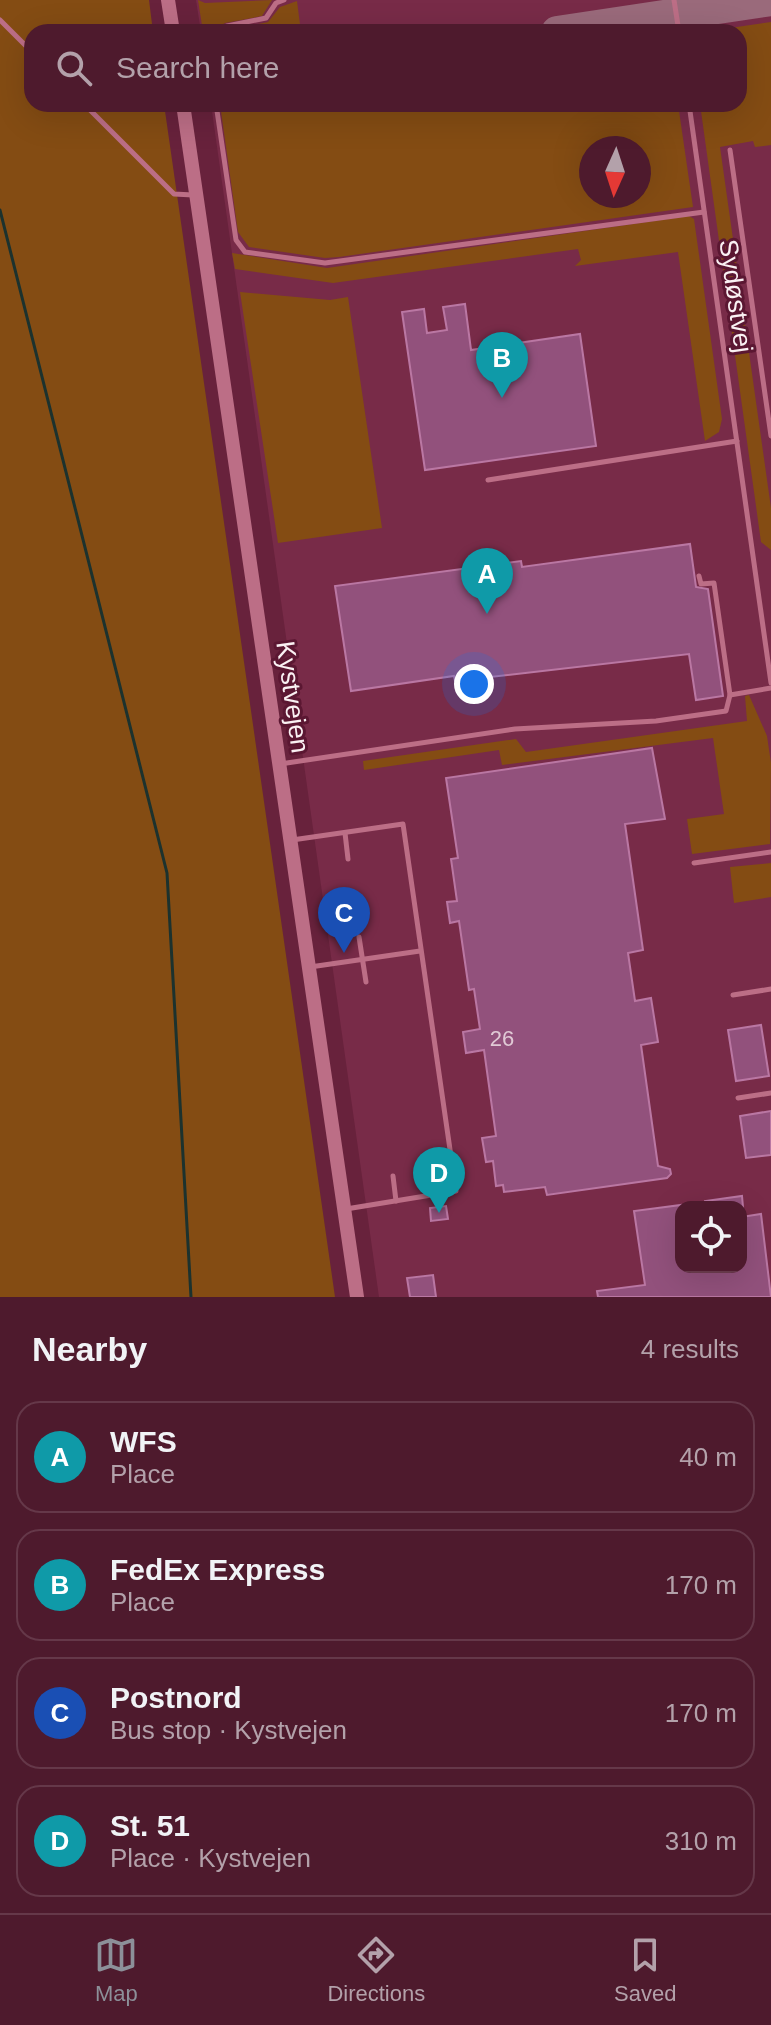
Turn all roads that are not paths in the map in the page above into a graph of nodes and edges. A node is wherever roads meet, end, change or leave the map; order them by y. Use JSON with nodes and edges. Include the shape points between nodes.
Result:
{"nodes":[{"id":1,"x":168,"y":0,"type":"edge"},
{"id":2,"x":284,"y":0,"type":"edge"},
{"id":3,"x":674,"y":0,"type":"edge"},
{"id":4,"x":0,"y":20,"type":"edge"},
{"id":5,"x":172,"y":24,"type":"edge"},
{"id":6,"x":237,"y":24,"type":"edge"},
{"id":7,"x":678,"y":24,"type":"edge"},
{"id":8,"x":24,"y":44,"type":"edge"},
{"id":9,"x":92,"y":112,"type":"edge"},
{"id":10,"x":184,"y":112,"type":"edge"},
{"id":11,"x":217,"y":112,"type":"edge"},
{"id":12,"x":690,"y":112,"type":"edge"},
{"id":13,"x":730,"y":150,"type":"dead end"},
{"id":14,"x":197,"y":194,"type":"junction"},
{"id":15,"x":704,"y":212,"type":"junction"},
{"id":16,"x":771,"y":436,"type":"edge"},
{"id":17,"x":737,"y":441,"type":"junction"},
{"id":18,"x":488,"y":480,"type":"dead end"},
{"id":19,"x":699,"y":576,"type":"dead end"},
{"id":20,"x":771,"y":686,"type":"edge"},
{"id":21,"x":730,"y":695,"type":"junction"},
{"id":22,"x":279,"y":765,"type":"junction"},
{"id":23,"x":345,"y":833,"type":"junction"},
{"id":24,"x":290,"y":840,"type":"junction"},
{"id":25,"x":771,"y":852,"type":"edge"},
{"id":26,"x":348,"y":859,"type":"dead end"},
{"id":27,"x":694,"y":863,"type":"dead end"},
{"id":28,"x":359,"y":937,"type":"dead end"},
{"id":29,"x":420,"y":951,"type":"junction"},
{"id":30,"x":363,"y":961,"type":"junction"},
{"id":31,"x":309,"y":967,"type":"junction"},
{"id":32,"x":366,"y":982,"type":"dead end"},
{"id":33,"x":771,"y":989,"type":"edge"},
{"id":34,"x":733,"y":995,"type":"dead end"},
{"id":35,"x":771,"y":1093,"type":"edge"},
{"id":36,"x":738,"y":1098,"type":"dead end"},
{"id":37,"x":393,"y":1176,"type":"dead end"},
{"id":38,"x":396,"y":1201,"type":"junction"},
{"id":39,"x":345,"y":1209,"type":"junction"},
{"id":40,"x":357,"y":1297,"type":"edge"}],
"edges":[{"from":1,"to":5,"type":"street"},
{"from":2,"to":6,"type":"lane","via":[[266,18]]},
{"from":3,"to":7,"type":"lane"},
{"from":4,"to":8,"type":"lane"},
{"from":9,"to":14,"type":"lane","via":[[174,194]]},
{"from":10,"to":14,"type":"street","name":"Kystvejen"},
{"from":11,"to":15,"type":"lane","via":[[236,240],[245,252],[325,263]]},
{"from":12,"to":15,"type":"lane","name":"Sydøstvej"},
{"from":13,"to":16,"type":"lane"},
{"from":14,"to":22,"type":"street","name":"Kystvejen"},
{"from":15,"to":17,"type":"lane","name":"Sydøstvej"},
{"from":17,"to":18,"type":"lane"},
{"from":17,"to":20,"type":"lane","name":"Sydøstvej"},
{"from":19,"to":21,"type":"lane","via":[[701,584],[714,583]]},
{"from":20,"to":21,"type":"lane"},
{"from":21,"to":22,"type":"lane","via":[[726,711],[656,721],[515,729]]},
{"from":22,"to":24,"type":"street","name":"Kystvejen"},
{"from":23,"to":24,"type":"lane"},
{"from":23,"to":26,"type":"lane"},
{"from":23,"to":29,"type":"lane","via":[[403,824]]},
{"from":24,"to":31,"type":"street","name":"Kystvejen"},
{"from":25,"to":27,"type":"lane"},
{"from":28,"to":30,"type":"lane"},
{"from":29,"to":30,"type":"lane"},
{"from":29,"to":38,"type":"lane","via":[[456,1191]]},
{"from":30,"to":31,"type":"lane"},
{"from":30,"to":32,"type":"lane"},
{"from":31,"to":39,"type":"street","name":"Kystvejen"},
{"from":33,"to":34,"type":"lane"},
{"from":35,"to":36,"type":"lane"},
{"from":37,"to":38,"type":"lane"},
{"from":38,"to":39,"type":"lane"},
{"from":39,"to":40,"type":"street","name":"Kystvejen"}]}
